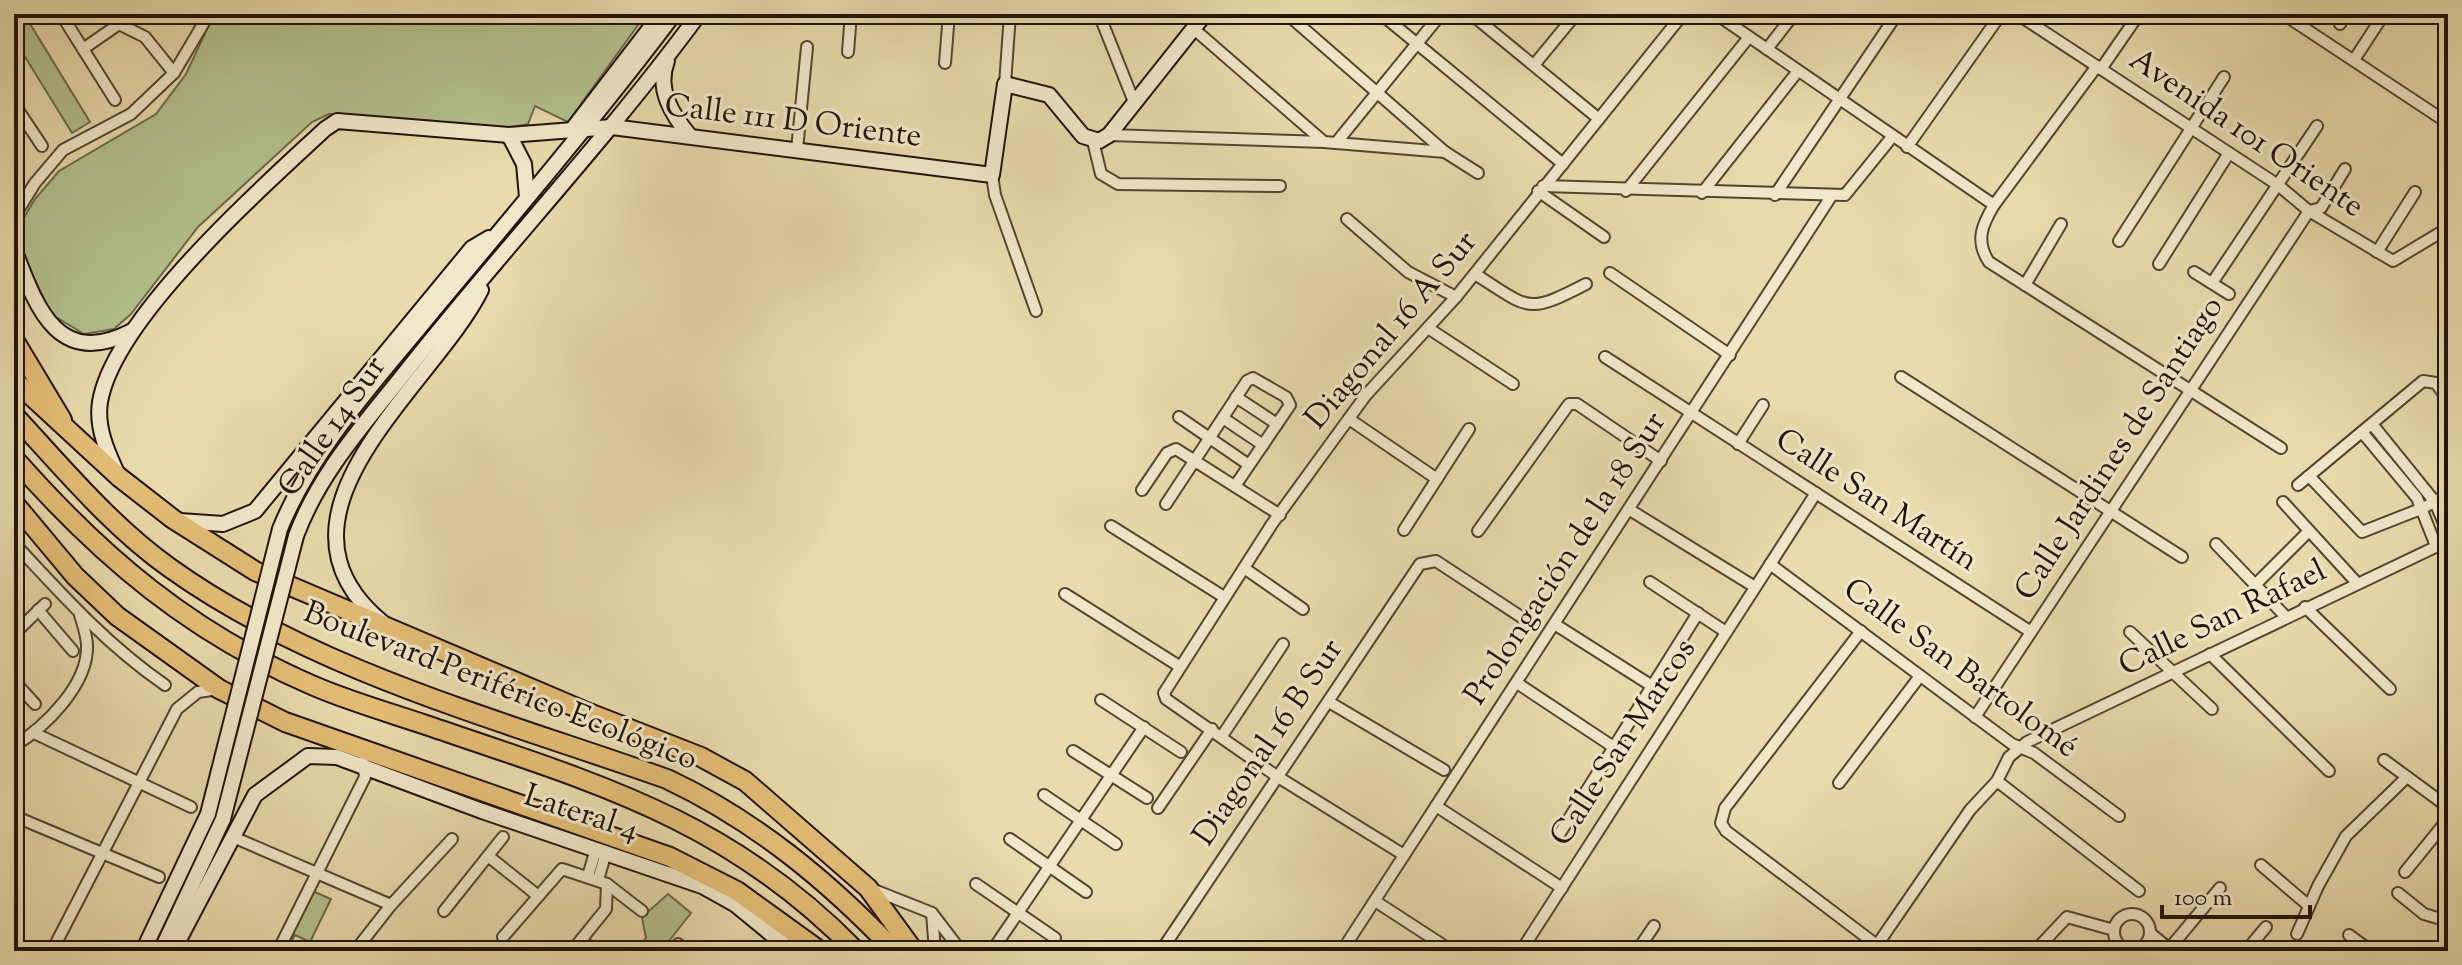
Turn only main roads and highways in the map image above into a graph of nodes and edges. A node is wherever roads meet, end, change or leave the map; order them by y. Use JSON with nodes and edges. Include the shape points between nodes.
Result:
{"nodes":[{"id":1,"x":661,"y":14,"type":"edge"},
{"id":2,"x":674,"y":14,"type":"edge"},
{"id":3,"x":699,"y":14,"type":"edge"},
{"id":4,"x":1205,"y":14,"type":"edge"},
{"id":5,"x":671,"y":51,"type":"junction"},
{"id":6,"x":612,"y":127,"type":"junction"},
{"id":7,"x":580,"y":128,"type":"junction"},
{"id":8,"x":509,"y":135,"type":"junction"},
{"id":9,"x":690,"y":136,"type":"junction"},
{"id":10,"x":531,"y":193,"type":"junction"},
{"id":11,"x":497,"y":234,"type":"junction"},
{"id":12,"x":14,"y":249,"type":"edge"},
{"id":13,"x":487,"y":274,"type":"junction"},
{"id":14,"x":132,"y":331,"type":"junction"},
{"id":15,"x":14,"y":340,"type":"edge"},
{"id":16,"x":14,"y":380,"type":"edge"},
{"id":17,"x":14,"y":415,"type":"edge"},
{"id":18,"x":72,"y":436,"type":"junction"},
{"id":19,"x":14,"y":458,"type":"edge"},
{"id":20,"x":119,"y":477,"type":"junction"},
{"id":21,"x":14,"y":503,"type":"edge"},
{"id":22,"x":173,"y":519,"type":"junction"},
{"id":23,"x":389,"y":628,"type":"junction"},
{"id":24,"x":364,"y":758,"type":"junction"},
{"id":25,"x":485,"y":804,"type":"junction"},
{"id":26,"x":786,"y":948,"type":"edge"},
{"id":27,"x":143,"y":951,"type":"edge"},
{"id":28,"x":161,"y":951,"type":"edge"},
{"id":29,"x":173,"y":951,"type":"edge"},
{"id":30,"x":820,"y":951,"type":"edge"},
{"id":31,"x":856,"y":951,"type":"edge"},
{"id":32,"x":895,"y":951,"type":"edge"},
{"id":33,"x":914,"y":951,"type":"edge"}],
"edges":[{"from":1,"to":7,"type":"main road"},
{"from":2,"to":7,"type":"main road","name":"Calle 14 Sur"},
{"from":3,"to":5,"type":"main road","name":"Calle 14 Sur"},
{"from":4,"to":9,"type":"main road","name":"Calle 111 D Oriente","via":[[1109,135],[1093,141],[1070,123],[1049,95],[1005,84],[992,175]]},
{"from":5,"to":6,"type":"main road","name":"Calle 14 Sur"},
{"from":5,"to":9,"type":"main road","via":[[664,68],[665,93]]},
{"from":6,"to":7,"type":"main road","name":"Calle 111 D Oriente"},
{"from":6,"to":9,"type":"main road","name":"Calle 111 D Oriente"},
{"from":6,"to":13,"type":"main road","name":"Calle 14 Sur"},
{"from":7,"to":8,"type":"main road","name":"Calle 111 D Oriente"},
{"from":7,"to":10,"type":"main road","name":"Calle 14 Sur"},
{"from":8,"to":10,"type":"main road"},
{"from":8,"to":14,"type":"main road","name":"Calle 111 D Oriente","via":[[353,120],[332,124],[211,237]]},
{"from":10,"to":11,"type":"main road","name":"Calle 14 Sur"},
{"from":11,"to":22,"type":"main road","via":[[472,248],[255,511],[223,524]]},
{"from":11,"to":27,"type":"main road","name":"Calle 14 Sur","bridge":true,"via":[[325,446],[289,505],[208,814]]},
{"from":12,"to":14,"type":"main road","via":[[42,315],[59,333],[91,343]]},
{"from":13,"to":23,"type":"main road","via":[[474,304],[382,425],[342,493],[337,535],[345,570],[372,614]]},
{"from":13,"to":28,"type":"main road","name":"Calle 14 Sur","bridge":true,"via":[[340,455],[305,512],[223,819]]},
{"from":14,"to":20,"type":"main road","name":"Calle 111 D Oriente","via":[[100,402],[102,431]]},
{"from":15,"to":18,"type":"highway"},
{"from":16,"to":18,"type":"highway"},
{"from":17,"to":32,"type":"highway","name":"Boulevard Periférico Ecológico","via":[[123,529],[229,607],[319,655],[705,797],[768,835]]},
{"from":18,"to":20,"type":"highway"},
{"from":19,"to":31,"type":"highway","name":"Boulevard Periférico Ecológico","via":[[126,573],[239,649],[317,687],[646,803],[760,866]]},
{"from":20,"to":22,"type":"highway"},
{"from":21,"to":24,"type":"highway","via":[[75,576],[117,616],[219,689]]},
{"from":22,"to":23,"type":"highway","via":[[255,571]]},
{"from":23,"to":33,"type":"highway","via":[[745,781],[868,888]]},
{"from":24,"to":25,"type":"highway"},
{"from":24,"to":29,"type":"main road","via":[[308,756],[262,788]]},
{"from":25,"to":26,"type":"main road","name":"Lateral 4","via":[[702,886],[736,905]]},
{"from":25,"to":30,"type":"highway","via":[[670,857],[709,874]]}]}
